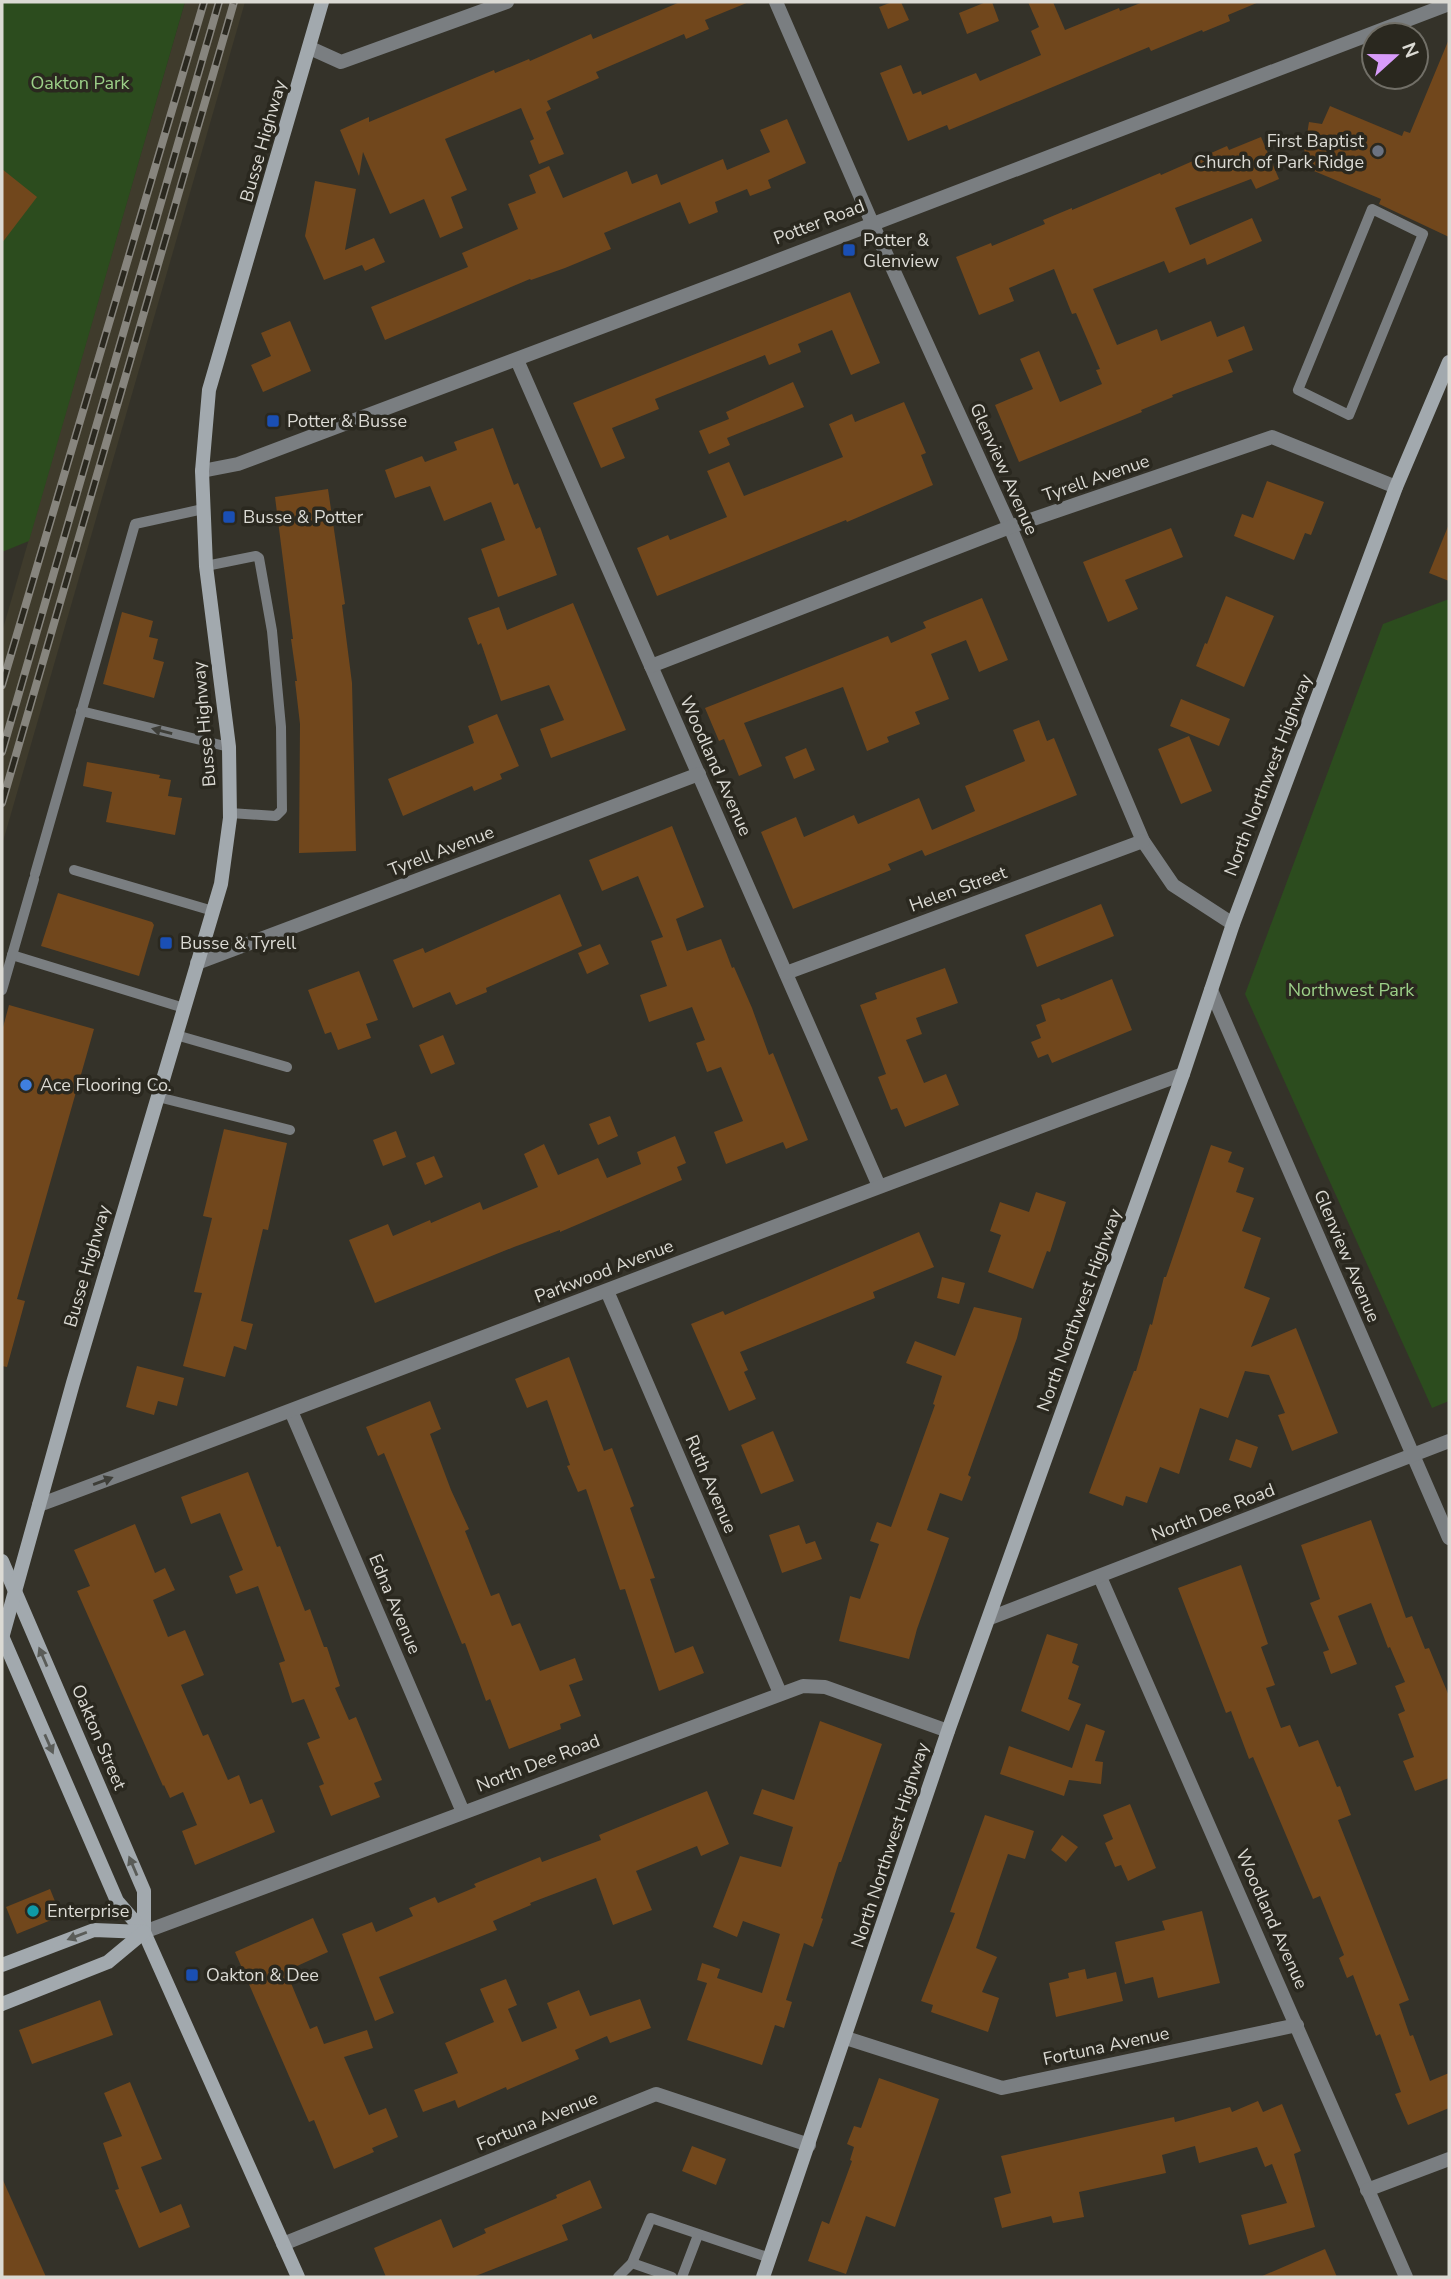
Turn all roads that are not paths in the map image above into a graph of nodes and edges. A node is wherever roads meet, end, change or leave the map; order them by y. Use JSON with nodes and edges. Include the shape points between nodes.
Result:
{"nodes":[{"id":1,"x":322,"y":2,"type":"edge"},
{"id":2,"x":507,"y":2,"type":"edge"},
{"id":3,"x":775,"y":2,"type":"edge"},
{"id":4,"x":1449,"y":4,"type":"edge"},
{"id":5,"x":310,"y":48,"type":"junction"},
{"id":6,"x":872,"y":223,"type":"junction"},
{"id":7,"x":1436,"y":231,"type":"dead end"},
{"id":8,"x":1423,"y":234,"type":"junction"},
{"id":9,"x":517,"y":360,"type":"junction"},
{"id":10,"x":1449,"y":362,"type":"edge"},
{"id":11,"x":202,"y":471,"type":"junction"},
{"id":12,"x":1396,"y":487,"type":"junction"},
{"id":13,"x":203,"y":509,"type":"junction"},
{"id":14,"x":1010,"y":527,"type":"junction"},
{"id":15,"x":206,"y":566,"type":"junction"},
{"id":16,"x":651,"y":666,"type":"junction"},
{"id":17,"x":81,"y":711,"type":"junction"},
{"id":18,"x":229,"y":747,"type":"junction"},
{"id":19,"x":699,"y":774,"type":"junction"},
{"id":20,"x":230,"y":813,"type":"junction"},
{"id":21,"x":1143,"y":841,"type":"junction"},
{"id":22,"x":74,"y":870,"type":"dead end"},
{"id":23,"x":213,"y":911,"type":"junction"},
{"id":24,"x":1233,"y":923,"type":"junction"},
{"id":25,"x":12,"y":956,"type":"junction"},
{"id":26,"x":197,"y":963,"type":"junction"},
{"id":27,"x":786,"y":973,"type":"junction"},
{"id":28,"x":2,"y":990,"type":"edge"},
{"id":29,"x":1211,"y":990,"type":"junction"},
{"id":30,"x":184,"y":1008,"type":"junction"},
{"id":31,"x":176,"y":1035,"type":"junction"},
{"id":32,"x":287,"y":1067,"type":"dead end"},
{"id":33,"x":1183,"y":1074,"type":"junction"},
{"id":34,"x":158,"y":1097,"type":"junction"},
{"id":35,"x":289,"y":1130,"type":"dead end"},
{"id":36,"x":879,"y":1186,"type":"junction"},
{"id":37,"x":607,"y":1291,"type":"junction"},
{"id":38,"x":291,"y":1411,"type":"junction"},
{"id":39,"x":1449,"y":1441,"type":"edge"},
{"id":40,"x":1412,"y":1454,"type":"junction"},
{"id":41,"x":39,"y":1505,"type":"junction"},
{"id":42,"x":1449,"y":1538,"type":"edge"},
{"id":43,"x":2,"y":1561,"type":"edge"},
{"id":44,"x":1100,"y":1577,"type":"junction"},
{"id":45,"x":15,"y":1592,"type":"junction"},
{"id":46,"x":990,"y":1618,"type":"junction"},
{"id":47,"x":2,"y":1637,"type":"edge"},
{"id":48,"x":780,"y":1693,"type":"junction"},
{"id":49,"x":948,"y":1731,"type":"junction"},
{"id":50,"x":463,"y":1812,"type":"junction"},
{"id":51,"x":144,"y":1932,"type":"junction"},
{"id":52,"x":2,"y":1965,"type":"edge"},
{"id":53,"x":2,"y":2004,"type":"edge"},
{"id":54,"x":1297,"y":2025,"type":"junction"},
{"id":55,"x":846,"y":2038,"type":"junction"},
{"id":56,"x":809,"y":2145,"type":"junction"},
{"id":57,"x":1449,"y":2159,"type":"edge"},
{"id":58,"x":1367,"y":2190,"type":"junction"},
{"id":59,"x":698,"y":2235,"type":"junction"},
{"id":60,"x":283,"y":2244,"type":"junction"},
{"id":61,"x":770,"y":2258,"type":"junction"},
{"id":62,"x":632,"y":2263,"type":"junction"},
{"id":63,"x":298,"y":2277,"type":"edge"},
{"id":64,"x":618,"y":2277,"type":"edge"},
{"id":65,"x":672,"y":2277,"type":"edge"},
{"id":66,"x":682,"y":2277,"type":"edge"},
{"id":67,"x":763,"y":2277,"type":"edge"},
{"id":68,"x":1406,"y":2277,"type":"edge"}],
"edges":[{"from":1,"to":5,"type":"main road","name":"Busse Highway"},
{"from":2,"to":5,"type":"street","via":[[341,62]]},
{"from":3,"to":6,"type":"street","name":"Glenview Avenue"},
{"from":4,"to":6,"type":"street","name":"Potter Road"},
{"from":5,"to":11,"type":"main road","name":"Busse Highway","via":[[209,390]]},
{"from":6,"to":9,"type":"street","name":"Potter Road"},
{"from":6,"to":14,"type":"street","name":"Glenview Avenue"},
{"from":7,"to":8,"type":"lane"},
{"from":8,"to":8,"type":"lane","via":[[1372,209],[1298,390],[1349,415]]},
{"from":9,"to":11,"type":"street","name":"Potter Road","via":[[238,464]]},
{"from":9,"to":16,"type":"street","name":"Woodland Avenue"},
{"from":10,"to":12,"type":"main road","name":"North Northwest Highway"},
{"from":11,"to":13,"type":"main road","name":"Busse Highway"},
{"from":12,"to":14,"type":"street","name":"Tyrell Avenue","via":[[1272,437]]},
{"from":12,"to":24,"type":"main road","name":"North Northwest Highway"},
{"from":13,"to":15,"type":"main road","name":"Busse Highway"},
{"from":13,"to":17,"type":"lane","via":[[135,524]]},
{"from":14,"to":16,"type":"street","name":"Tyrell Avenue"},
{"from":14,"to":21,"type":"street","name":"Glenview Avenue"},
{"from":15,"to":18,"type":"main road","name":"Busse Highway"},
{"from":15,"to":20,"type":"lane","via":[[259,558],[281,727],[282,810],[276,816]]},
{"from":16,"to":19,"type":"street","name":"Woodland Avenue"},
{"from":18,"to":17,"type":"lane","one_way":true},
{"from":17,"to":25,"type":"lane"},
{"from":18,"to":20,"type":"main road","name":"Busse Highway"},
{"from":19,"to":26,"type":"street","name":"Tyrell Avenue"},
{"from":19,"to":27,"type":"street","name":"Woodland Avenue"},
{"from":20,"to":23,"type":"main road","name":"Busse Highway"},
{"from":21,"to":24,"type":"street","name":"Glenview Avenue","via":[[1173,885]]},
{"from":21,"to":27,"type":"street","name":"Helen Street"},
{"from":22,"to":23,"type":"lane"},
{"from":23,"to":26,"type":"main road","name":"Busse Highway"},
{"from":24,"to":29,"type":"main road","name":"North Northwest Highway"},
{"from":25,"to":28,"type":"lane"},
{"from":25,"to":30,"type":"lane"},
{"from":26,"to":30,"type":"main road","name":"Busse Highway"},
{"from":27,"to":36,"type":"street","name":"Woodland Avenue"},
{"from":29,"to":33,"type":"main road","name":"North Northwest Highway"},
{"from":29,"to":40,"type":"street","name":"Glenview Avenue"},
{"from":30,"to":31,"type":"main road","name":"Busse Highway"},
{"from":31,"to":32,"type":"lane"},
{"from":31,"to":34,"type":"main road","name":"Busse Highway"},
{"from":33,"to":36,"type":"street","name":"Parkwood Avenue"},
{"from":33,"to":46,"type":"main road","name":"North Northwest Highway"},
{"from":34,"to":35,"type":"lane"},
{"from":34,"to":41,"type":"main road","name":"Busse Highway"},
{"from":36,"to":37,"type":"street","name":"Parkwood Avenue"},
{"from":37,"to":38,"type":"street","name":"Parkwood Avenue"},
{"from":37,"to":48,"type":"street","name":"Ruth Avenue"},
{"from":41,"to":38,"type":"street","name":"Parkwood Avenue","one_way":true},
{"from":38,"to":50,"type":"street","name":"Edna Avenue"},
{"from":39,"to":40,"type":"street","name":"North Dee Road"},
{"from":40,"to":42,"type":"street","name":"Glenview Avenue"},
{"from":40,"to":44,"type":"street","name":"North Dee Road"},
{"from":41,"to":45,"type":"main road","name":"Busse Highway"},
{"from":43,"to":45,"type":"main road","name":"Oakton Street"},
{"from":44,"to":46,"type":"street","name":"North Dee Road"},
{"from":44,"to":54,"type":"street","name":"Woodland Avenue"},
{"from":45,"to":47,"type":"main road","name":"Busse Highway"},
{"from":51,"to":45,"type":"main road","name":"Oakton Street","one_way":true,"via":[[144,1891]]},
{"from":46,"to":49,"type":"main road","name":"North Northwest Highway"},
{"from":47,"to":51,"type":"main road","name":"Oakton Street","one_way":true,"via":[[117,1901]]},
{"from":48,"to":49,"type":"street","name":"North Dee Road","via":[[803,1686],[825,1687]]},
{"from":48,"to":50,"type":"street","name":"North Dee Road"},
{"from":49,"to":55,"type":"main road","name":"North Northwest Highway"},
{"from":50,"to":51,"type":"street","name":"North Dee Road"},
{"from":51,"to":52,"type":"main road","name":"North Dee Road","one_way":true,"via":[[94,1930]]},
{"from":51,"to":53,"type":"main road","name":"North Dee Road","via":[[108,1962]]},
{"from":51,"to":60,"type":"main road","name":"Oakton Street"},
{"from":54,"to":55,"type":"street","name":"Fortuna Avenue","via":[[1002,2088]]},
{"from":54,"to":58,"type":"street","name":"Woodland Avenue"},
{"from":55,"to":56,"type":"main road","name":"North Northwest Highway"},
{"from":56,"to":60,"type":"street","name":"Fortuna Avenue","via":[[656,2094]]},
{"from":56,"to":61,"type":"main road","name":"North Northwest Highway"},
{"from":57,"to":58,"type":"street"},
{"from":58,"to":68,"type":"street","name":"Woodland Avenue"},
{"from":59,"to":61,"type":"lane"},
{"from":59,"to":62,"type":"lane","via":[[651,2218]]},
{"from":59,"to":66,"type":"lane"},
{"from":60,"to":63,"type":"main road","name":"Oakton Street"},
{"from":61,"to":67,"type":"main road","name":"North Northwest Highway"},
{"from":62,"to":64,"type":"lane"},
{"from":62,"to":65,"type":"lane"}]}
